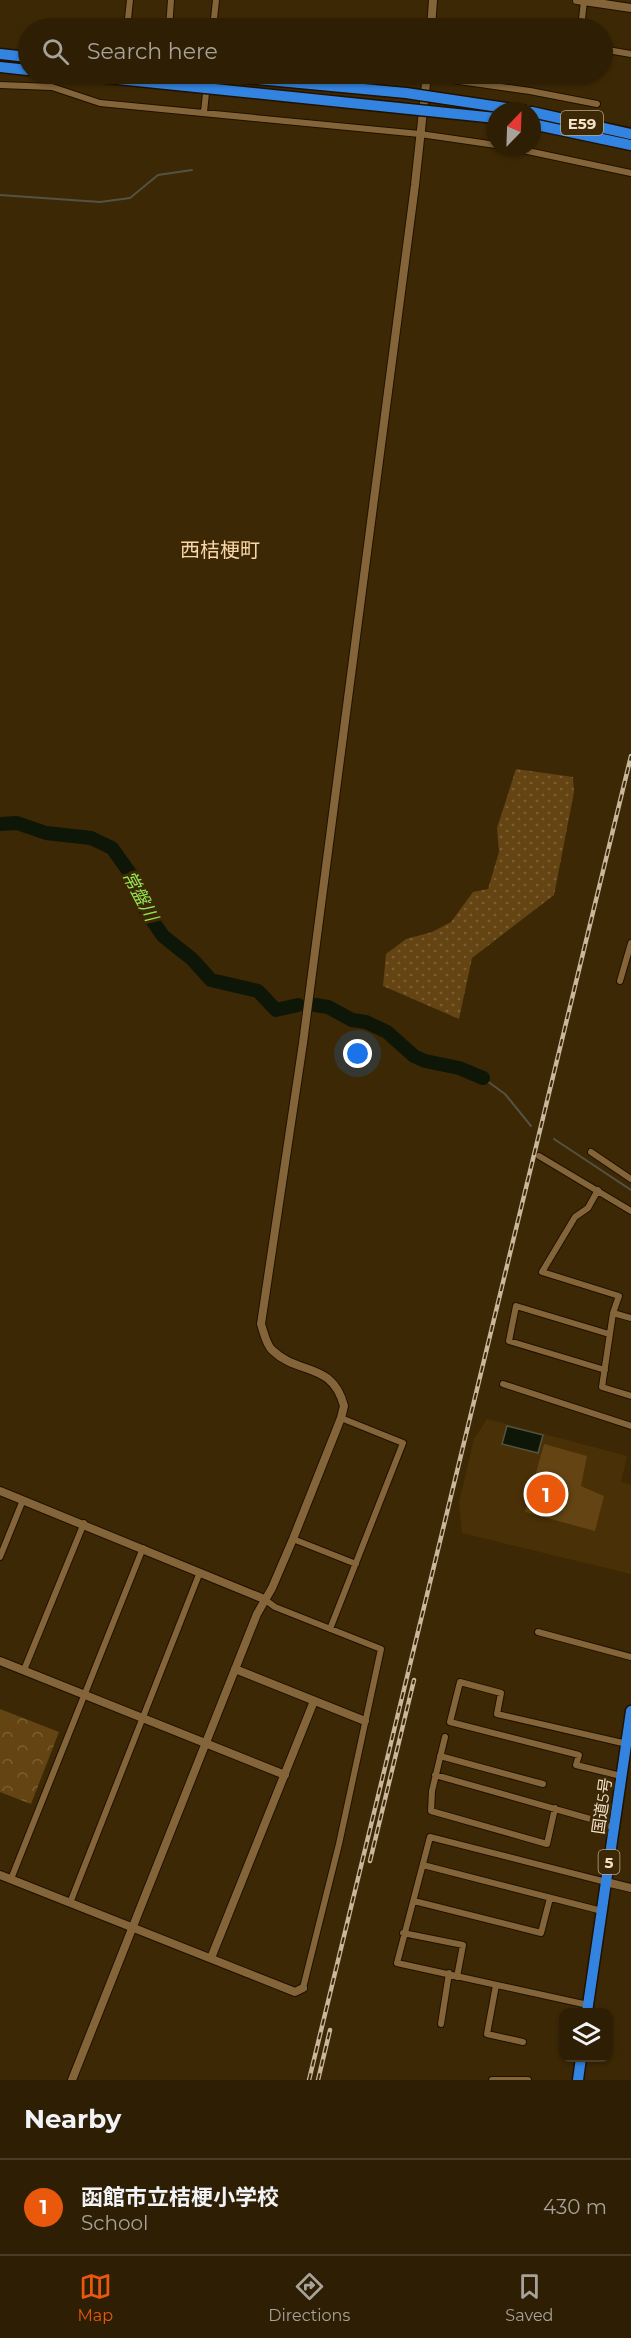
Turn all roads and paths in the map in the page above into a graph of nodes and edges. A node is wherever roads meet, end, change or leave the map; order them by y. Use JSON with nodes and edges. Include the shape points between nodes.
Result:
{"nodes":[{"id":1,"x":130,"y":0,"type":"edge"},
{"id":2,"x":171,"y":0,"type":"edge"},
{"id":3,"x":216,"y":0,"type":"edge"},
{"id":4,"x":433,"y":0,"type":"edge"},
{"id":5,"x":580,"y":1,"type":"edge"},
{"id":6,"x":631,"y":8,"type":"edge"},
{"id":7,"x":128,"y":18,"type":"edge"},
{"id":8,"x":170,"y":18,"type":"edge"},
{"id":9,"x":214,"y":18,"type":"edge"},
{"id":10,"x":432,"y":18,"type":"edge"},
{"id":11,"x":581,"y":18,"type":"edge"},
{"id":12,"x":613,"y":51,"type":"edge"},
{"id":13,"x":0,"y":54,"type":"edge"},
{"id":14,"x":631,"y":54,"type":"edge"},
{"id":15,"x":18,"y":56,"type":"edge"},
{"id":16,"x":0,"y":67,"type":"edge"},
{"id":17,"x":18,"y":69,"type":"edge"},
{"id":18,"x":166,"y":84,"type":"edge"},
{"id":19,"x":207,"y":84,"type":"edge"},
{"id":20,"x":309,"y":84,"type":"edge"},
{"id":21,"x":426,"y":84,"type":"edge"},
{"id":22,"x":484,"y":84,"type":"edge"},
{"id":23,"x":0,"y":85,"type":"edge"},
{"id":24,"x":597,"y":104,"type":"dead end"},
{"id":25,"x":487,"y":105,"type":"edge"},
{"id":26,"x":204,"y":112,"type":"junction"},
{"id":27,"x":541,"y":114,"type":"edge"},
{"id":28,"x":487,"y":117,"type":"edge"},
{"id":29,"x":541,"y":126,"type":"edge"},
{"id":30,"x":420,"y":134,"type":"junction"},
{"id":31,"x":631,"y":134,"type":"edge"},
{"id":32,"x":487,"y":144,"type":"edge"},
{"id":33,"x":631,"y":145,"type":"edge"},
{"id":34,"x":541,"y":154,"type":"edge"},
{"id":35,"x":631,"y":173,"type":"edge"},
{"id":36,"x":631,"y":943,"type":"edge"},
{"id":37,"x":620,"y":981,"type":"dead end"},
{"id":38,"x":591,"y":1152,"type":"dead end"},
{"id":39,"x":539,"y":1156,"type":"dead end"},
{"id":40,"x":631,"y":1179,"type":"edge"},
{"id":41,"x":598,"y":1190,"type":"junction"},
{"id":42,"x":631,"y":1211,"type":"edge"},
{"id":43,"x":613,"y":1313,"type":"junction"},
{"id":44,"x":631,"y":1318,"type":"edge"},
{"id":45,"x":609,"y":1334,"type":"junction"},
{"id":46,"x":605,"y":1370,"type":"junction"},
{"id":47,"x":503,"y":1384,"type":"dead end"},
{"id":48,"x":631,"y":1396,"type":"edge"},
{"id":49,"x":341,"y":1418,"type":"junction"},
{"id":50,"x":631,"y":1426,"type":"edge"},
{"id":51,"x":0,"y":1491,"type":"edge"},
{"id":52,"x":23,"y":1500,"type":"junction"},
{"id":53,"x":84,"y":1523,"type":"junction"},
{"id":54,"x":293,"y":1539,"type":"junction"},
{"id":55,"x":143,"y":1547,"type":"junction"},
{"id":56,"x":0,"y":1557,"type":"edge"},
{"id":57,"x":356,"y":1564,"type":"junction"},
{"id":58,"x":200,"y":1572,"type":"junction"},
{"id":59,"x":264,"y":1599,"type":"junction"},
{"id":60,"x":330,"y":1629,"type":"junction"},
{"id":61,"x":538,"y":1632,"type":"dead end"},
{"id":62,"x":631,"y":1657,"type":"edge"},
{"id":63,"x":0,"y":1661,"type":"edge"},
{"id":64,"x":235,"y":1670,"type":"junction"},
{"id":65,"x":24,"y":1671,"type":"junction"},
{"id":66,"x":84,"y":1695,"type":"junction"},
{"id":67,"x":314,"y":1701,"type":"junction"},
{"id":68,"x":631,"y":1711,"type":"edge"},
{"id":69,"x":143,"y":1718,"type":"junction"},
{"id":70,"x":365,"y":1721,"type":"junction"},
{"id":71,"x":445,"y":1737,"type":"dead end"},
{"id":72,"x":628,"y":1737,"type":"edge"},
{"id":73,"x":206,"y":1743,"type":"junction"},
{"id":74,"x":440,"y":1756,"type":"junction"},
{"id":75,"x":285,"y":1775,"type":"junction"},
{"id":76,"x":435,"y":1775,"type":"junction"},
{"id":77,"x":621,"y":1776,"type":"junction"},
{"id":78,"x":543,"y":1784,"type":"dead end"},
{"id":79,"x":555,"y":1808,"type":"junction"},
{"id":80,"x":614,"y":1828,"type":"junction"},
{"id":81,"x":423,"y":1865,"type":"junction"},
{"id":82,"x":0,"y":1875,"type":"edge"},
{"id":83,"x":11,"y":1879,"type":"junction"},
{"id":84,"x":606,"y":1882,"type":"junction"},
{"id":85,"x":631,"y":1888,"type":"edge"},
{"id":86,"x":550,"y":1898,"type":"junction"},
{"id":87,"x":414,"y":1901,"type":"junction"},
{"id":88,"x":69,"y":1903,"type":"junction"},
{"id":89,"x":602,"y":1911,"type":"junction"},
{"id":90,"x":133,"y":1928,"type":"junction"},
{"id":91,"x":403,"y":1933,"type":"junction"},
{"id":92,"x":211,"y":1958,"type":"junction"},
{"id":93,"x":449,"y":1974,"type":"junction"},
{"id":94,"x":457,"y":1977,"type":"junction"},
{"id":95,"x":496,"y":1985,"type":"junction"},
{"id":96,"x":303,"y":1988,"type":"joint"},
{"id":97,"x":584,"y":2008,"type":"edge"},
{"id":98,"x":588,"y":2008,"type":"edge"},
{"id":99,"x":441,"y":2024,"type":"dead end"},
{"id":100,"x":523,"y":2042,"type":"dead end"},
{"id":101,"x":581,"y":2062,"type":"edge"},
{"id":102,"x":72,"y":2080,"type":"edge"},
{"id":103,"x":492,"y":2080,"type":"edge"},
{"id":104,"x":528,"y":2080,"type":"edge"},
{"id":105,"x":580,"y":2080,"type":"edge"}],
"edges":[{"from":1,"to":7,"type":"street"},
{"from":2,"to":8,"type":"street"},
{"from":3,"to":9,"type":"street"},
{"from":4,"to":10,"type":"street"},
{"from":5,"to":6,"type":"street"},
{"from":5,"to":11,"type":"street"},
{"from":12,"to":14,"type":"street"},
{"from":13,"to":15,"type":"highway"},
{"from":16,"to":17,"type":"highway"},
{"from":18,"to":28,"type":"highway","bridge":true},
{"from":19,"to":26,"type":"street"},
{"from":20,"to":25,"type":"highway","bridge":true},
{"from":21,"to":30,"type":"street"},
{"from":22,"to":24,"type":"street"},
{"from":23,"to":26,"type":"street","via":[[52,87],[100,103]]},
{"from":26,"to":30,"type":"street"},
{"from":27,"to":31,"type":"highway","number":"E59"},
{"from":29,"to":33,"type":"highway","number":"E59"},
{"from":30,"to":32,"type":"street"},
{"from":30,"to":49,"type":"street","via":[[303,1043],[261,1324],[273,1350],[333,1381],[344,1406]]},
{"from":34,"to":35,"type":"street"},
{"from":36,"to":37,"type":"street"},
{"from":38,"to":40,"type":"street"},
{"from":39,"to":41,"type":"street"},
{"from":41,"to":42,"type":"street"},
{"from":41,"to":43,"type":"street","via":[[588,1208],[575,1217],[542,1272],[619,1296]]},
{"from":43,"to":44,"type":"street"},
{"from":43,"to":45,"type":"street"},
{"from":45,"to":46,"type":"street"},
{"from":45,"to":46,"type":"street","via":[[516,1306],[509,1341]]},
{"from":46,"to":48,"type":"street","via":[[602,1387]]},
{"from":47,"to":50,"type":"street"},
{"from":49,"to":54,"type":"street"},
{"from":49,"to":57,"type":"street","via":[[403,1443]]},
{"from":51,"to":52,"type":"street"},
{"from":52,"to":53,"type":"street"},
{"from":52,"to":56,"type":"street"},
{"from":53,"to":55,"type":"street"},
{"from":53,"to":65,"type":"street"},
{"from":54,"to":57,"type":"street"},
{"from":54,"to":59,"type":"street"},
{"from":55,"to":58,"type":"street"},
{"from":55,"to":66,"type":"street"},
{"from":57,"to":60,"type":"street"},
{"from":58,"to":59,"type":"street"},
{"from":58,"to":69,"type":"street"},
{"from":59,"to":60,"type":"street"},
{"from":59,"to":64,"type":"street"},
{"from":60,"to":70,"type":"street","via":[[381,1649]]},
{"from":61,"to":62,"type":"street"},
{"from":63,"to":65,"type":"street"},
{"from":64,"to":67,"type":"street"},
{"from":64,"to":73,"type":"street"},
{"from":65,"to":66,"type":"street"},
{"from":66,"to":69,"type":"street"},
{"from":66,"to":83,"type":"street"},
{"from":67,"to":70,"type":"street"},
{"from":67,"to":75,"type":"street"},
{"from":68,"to":72,"type":"highway","name":"国道5号","number":"5"},
{"from":69,"to":73,"type":"street"},
{"from":69,"to":88,"type":"street"},
{"from":70,"to":96,"type":"street"},
{"from":71,"to":74,"type":"street"},
{"from":72,"to":77,"type":"highway","name":"国道5号","number":"5"},
{"from":72,"to":77,"type":"street","via":[[497,1714],[501,1693],[460,1682],[450,1722],[579,1755],[576,1764]]},
{"from":73,"to":75,"type":"street"},
{"from":73,"to":90,"type":"street"},
{"from":74,"to":76,"type":"street"},
{"from":74,"to":78,"type":"street"},
{"from":75,"to":92,"type":"street"},
{"from":76,"to":79,"type":"street"},
{"from":76,"to":79,"type":"street","via":[[430,1811],[547,1844]]},
{"from":77,"to":80,"type":"highway","name":"国道5号","number":"5"},
{"from":79,"to":80,"type":"street"},
{"from":80,"to":84,"type":"highway","name":"国道5号","number":"5"},
{"from":81,"to":84,"type":"street","via":[[430,1837]]},
{"from":81,"to":86,"type":"street"},
{"from":81,"to":87,"type":"street"},
{"from":82,"to":83,"type":"street"},
{"from":83,"to":88,"type":"street"},
{"from":84,"to":85,"type":"street"},
{"from":84,"to":89,"type":"highway","name":"国道5号","number":"5"},
{"from":86,"to":87,"type":"street","via":[[541,1933]]},
{"from":86,"to":89,"type":"street"},
{"from":87,"to":91,"type":"street"},
{"from":88,"to":90,"type":"street"},
{"from":89,"to":98,"type":"highway","name":"国道5号","number":"5"},
{"from":90,"to":92,"type":"street"},
{"from":90,"to":102,"type":"street"},
{"from":91,"to":93,"type":"street","via":[[397,1963]]},
{"from":91,"to":94,"type":"street","via":[[464,1945]]},
{"from":92,"to":96,"type":"street","via":[[295,1992]]},
{"from":93,"to":94,"type":"street"},
{"from":93,"to":99,"type":"street"},
{"from":94,"to":95,"type":"street"},
{"from":95,"to":97,"type":"street"},
{"from":95,"to":100,"type":"street","via":[[487,2034]]},
{"from":101,"to":105,"type":"highway"},
{"from":103,"to":104,"type":"street"}]}
